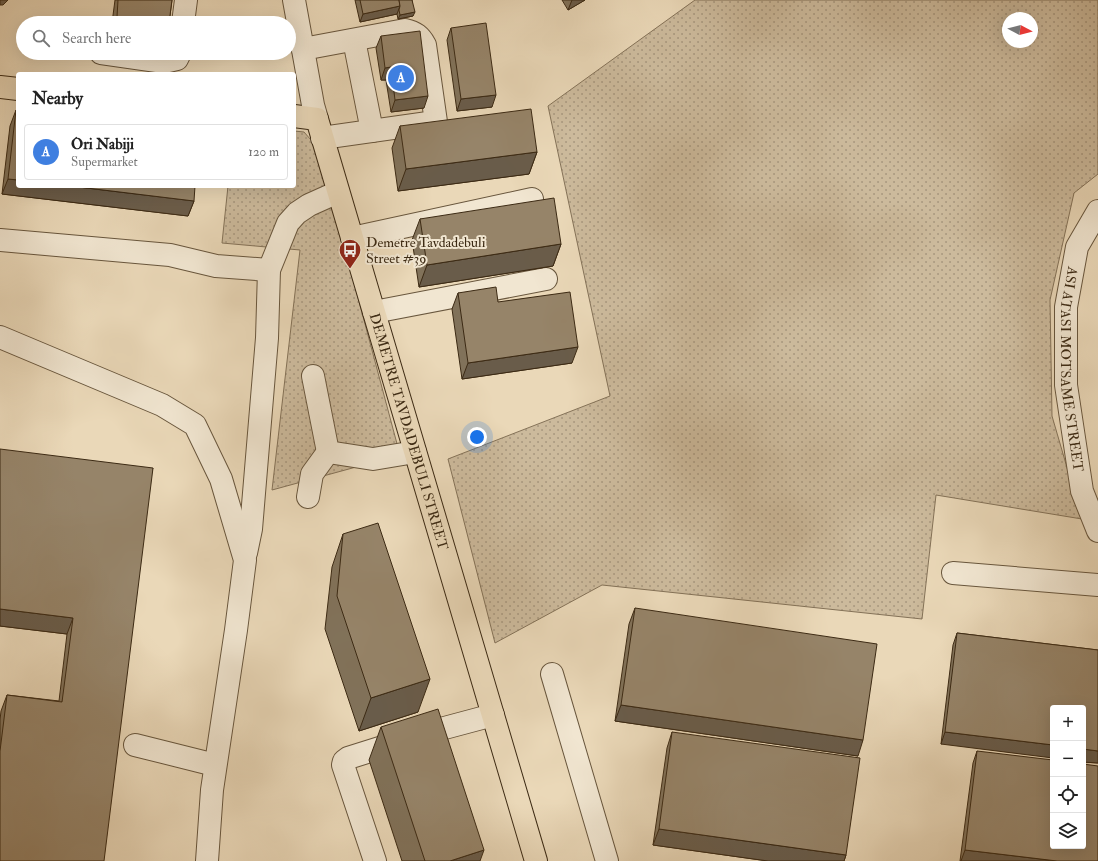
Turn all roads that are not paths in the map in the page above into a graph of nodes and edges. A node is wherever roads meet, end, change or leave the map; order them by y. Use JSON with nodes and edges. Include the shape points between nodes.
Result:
{"nodes":[{"id":1,"x":186,"y":0,"type":"edge"},
{"id":2,"x":294,"y":0,"type":"edge"},
{"id":3,"x":185,"y":16,"type":"edge"},
{"id":4,"x":354,"y":40,"type":"junction"},
{"id":5,"x":303,"y":49,"type":"junction"},
{"id":6,"x":150,"y":60,"type":"edge"},
{"id":7,"x":173,"y":60,"type":"edge"},
{"id":8,"x":0,"y":87,"type":"edge"},
{"id":9,"x":16,"y":89,"type":"edge"},
{"id":10,"x":296,"y":117,"type":"edge"},
{"id":11,"x":458,"y":119,"type":"edge"},
{"id":12,"x":436,"y":122,"type":"junction"},
{"id":13,"x":320,"y":128,"type":"junction"},
{"id":14,"x":372,"y":131,"type":"junction"},
{"id":15,"x":338,"y":192,"type":"junction"},
{"id":16,"x":532,"y":199,"type":"dead end"},
{"id":17,"x":1098,"y":211,"type":"edge"},
{"id":18,"x":352,"y":238,"type":"junction"},
{"id":19,"x":0,"y":240,"type":"edge"},
{"id":20,"x":269,"y":270,"type":"junction"},
{"id":21,"x":546,"y":279,"type":"dead end"},
{"id":22,"x":374,"y":312,"type":"junction"},
{"id":23,"x":0,"y":337,"type":"edge"},
{"id":24,"x":313,"y":376,"type":"dead end"},
{"id":25,"x":328,"y":452,"type":"junction"},
{"id":26,"x":415,"y":452,"type":"junction"},
{"id":27,"x":308,"y":497,"type":"dead end"},
{"id":28,"x":1098,"y":531,"type":"edge"},
{"id":29,"x":244,"y":560,"type":"junction"},
{"id":30,"x":953,"y":573,"type":"dead end"},
{"id":31,"x":1098,"y":585,"type":"edge"},
{"id":32,"x":552,"y":674,"type":"dead end"},
{"id":33,"x":493,"y":716,"type":"junction"},
{"id":34,"x":437,"y":730,"type":"junction"},
{"id":35,"x":135,"y":744,"type":"dead end"},
{"id":36,"x":444,"y":752,"type":"edge"},
{"id":37,"x":216,"y":765,"type":"junction"},
{"id":38,"x":207,"y":861,"type":"edge"},
{"id":39,"x":375,"y":861,"type":"edge"},
{"id":40,"x":536,"y":861,"type":"edge"},
{"id":41,"x":607,"y":861,"type":"edge"}],
"edges":[{"from":1,"to":3,"type":"street"},
{"from":2,"to":5,"type":"street","name":"DEMETRE TAVDADEBULI STREET"},
{"from":4,"to":5,"type":"street"},
{"from":4,"to":12,"type":"street","via":[[405,30],[420,36],[427,55]]},
{"from":4,"to":14,"type":"street"},
{"from":5,"to":13,"type":"street","name":"DEMETRE TAVDADEBULI STREET","via":[[313,106]]},
{"from":6,"to":7,"type":"street"},
{"from":8,"to":9,"type":"main road"},
{"from":10,"to":13,"type":"main road"},
{"from":11,"to":12,"type":"street"},
{"from":12,"to":14,"type":"street"},
{"from":13,"to":14,"type":"street"},
{"from":13,"to":15,"type":"main road","name":"DEMETRE TAVDADEBULI STREET"},
{"from":15,"to":18,"type":"main road","name":"DEMETRE TAVDADEBULI STREET"},
{"from":15,"to":20,"type":"street","via":[[309,205],[288,223]]},
{"from":16,"to":18,"type":"street"},
{"from":17,"to":28,"type":"street","name":"ASI ATASI MOTSAME STREET","via":[[1078,247],[1066,307],[1066,385],[1082,491]]},
{"from":18,"to":22,"type":"main road","name":"DEMETRE TAVDADEBULI STREET"},
{"from":19,"to":20,"type":"street","via":[[170,255],[216,266]]},
{"from":20,"to":29,"type":"street","via":[[251,529]]},
{"from":21,"to":22,"type":"street"},
{"from":22,"to":26,"type":"main road","name":"DEMETRE TAVDADEBULI STREET"},
{"from":23,"to":29,"type":"street","via":[[162,405],[195,425],[221,479]]},
{"from":24,"to":25,"type":"street"},
{"from":25,"to":26,"type":"street","via":[[373,459]]},
{"from":25,"to":27,"type":"street","via":[[312,474]]},
{"from":26,"to":33,"type":"main road","name":"DEMETRE TAVDADEBULI STREET"},
{"from":29,"to":37,"type":"street"},
{"from":30,"to":31,"type":"street"},
{"from":32,"to":41,"type":"street"},
{"from":33,"to":34,"type":"street"},
{"from":33,"to":40,"type":"main road","name":"DEMETRE TAVDADEBULI STREET"},
{"from":34,"to":36,"type":"street"},
{"from":34,"to":39,"type":"street","via":[[344,761],[343,765]]},
{"from":35,"to":37,"type":"street"},
{"from":37,"to":38,"type":"street"}]}
